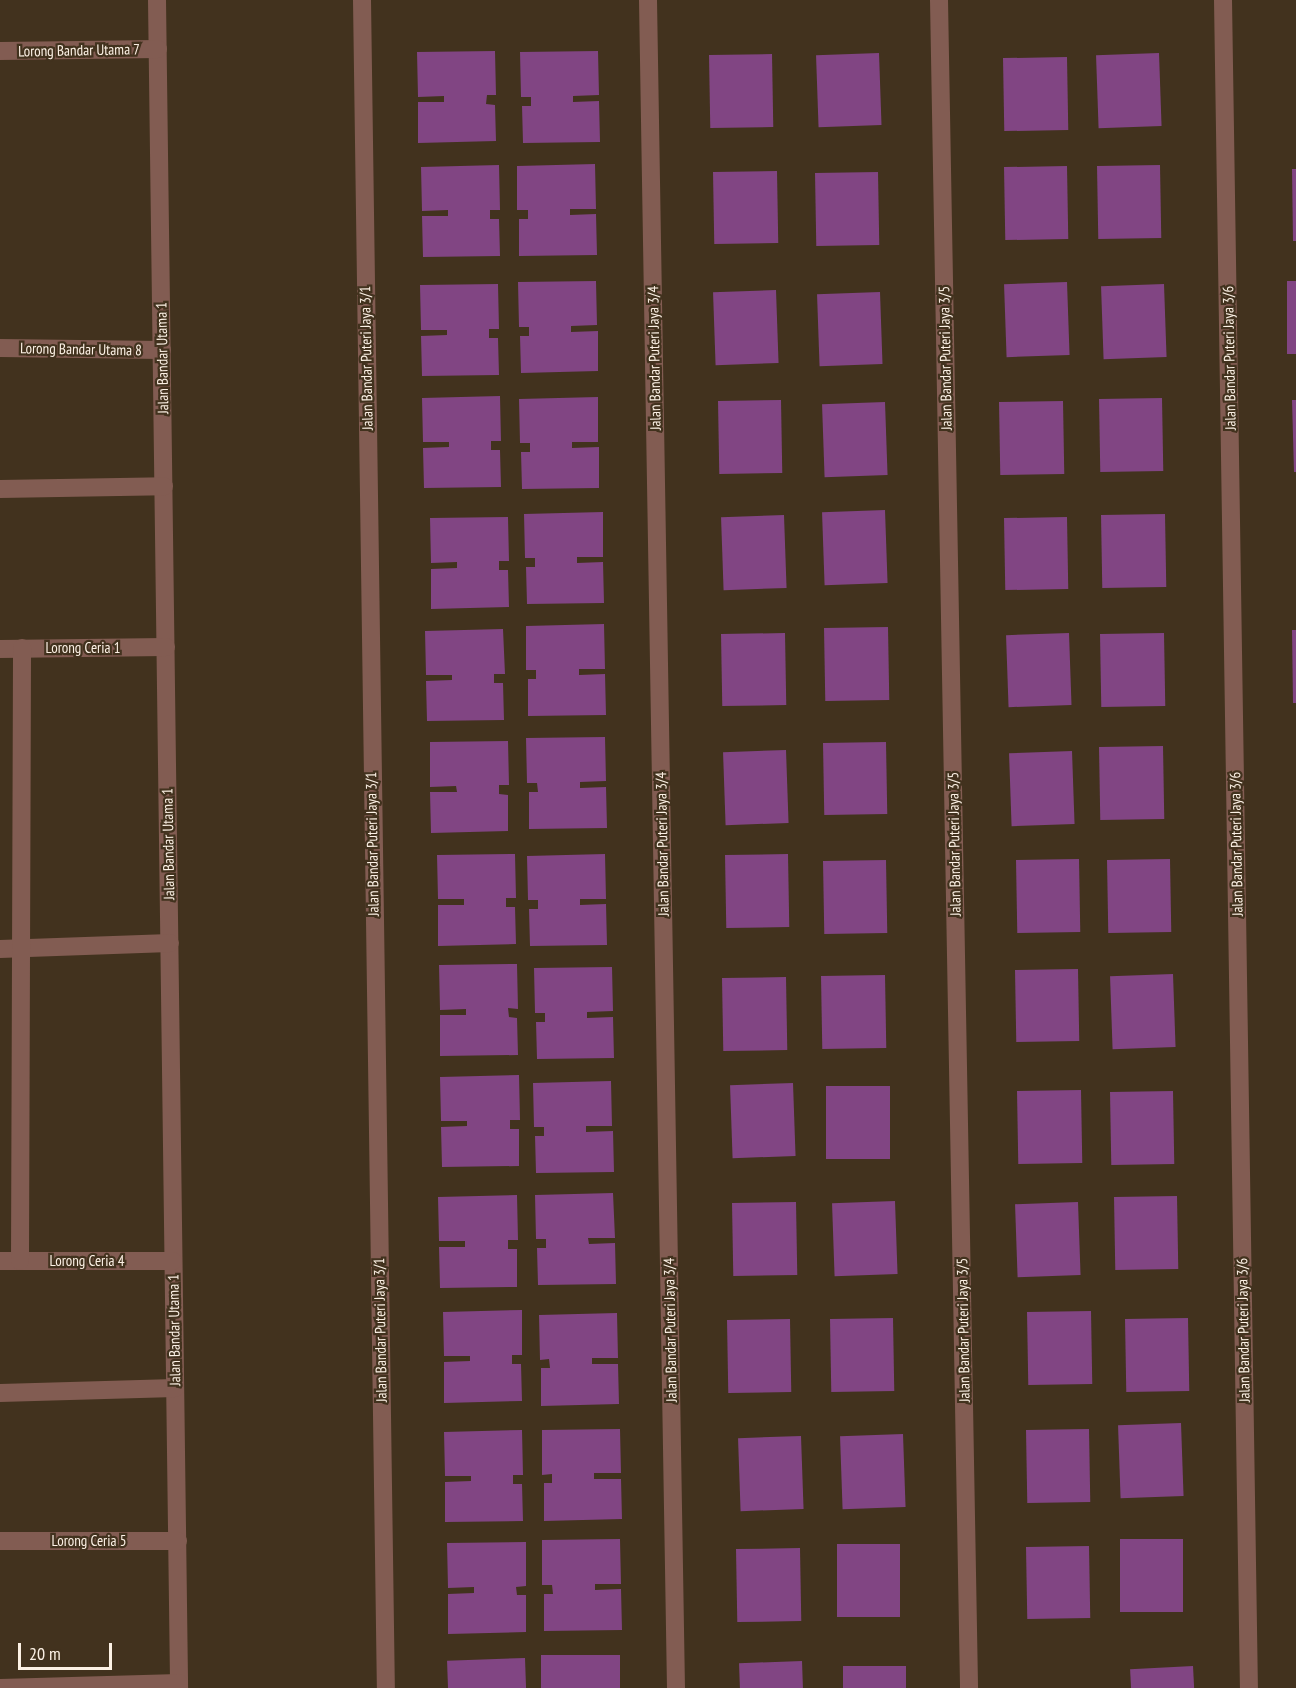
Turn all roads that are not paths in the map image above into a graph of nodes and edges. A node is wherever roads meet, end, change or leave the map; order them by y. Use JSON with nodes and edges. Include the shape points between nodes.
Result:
{"nodes":[{"id":1,"x":157,"y":0,"type":"edge"},
{"id":2,"x":362,"y":0,"type":"edge"},
{"id":3,"x":648,"y":0,"type":"edge"},
{"id":4,"x":939,"y":0,"type":"edge"},
{"id":5,"x":1223,"y":0,"type":"edge"},
{"id":6,"x":158,"y":49,"type":"junction"},
{"id":7,"x":0,"y":51,"type":"edge"},
{"id":8,"x":0,"y":348,"type":"edge"},
{"id":9,"x":162,"y":350,"type":"junction"},
{"id":10,"x":164,"y":486,"type":"junction"},
{"id":11,"x":0,"y":489,"type":"edge"},
{"id":12,"x":166,"y":647,"type":"junction"},
{"id":13,"x":22,"y":648,"type":"junction"},
{"id":14,"x":0,"y":649,"type":"edge"},
{"id":15,"x":170,"y":943,"type":"junction"},
{"id":16,"x":21,"y":948,"type":"junction"},
{"id":17,"x":0,"y":949,"type":"edge"},
{"id":18,"x":0,"y":1261,"type":"edge"},
{"id":19,"x":20,"y":1261,"type":"junction"},
{"id":20,"x":174,"y":1261,"type":"junction"},
{"id":21,"x":175,"y":1388,"type":"junction"},
{"id":22,"x":0,"y":1394,"type":"edge"},
{"id":23,"x":0,"y":1541,"type":"edge"},
{"id":24,"x":178,"y":1541,"type":"junction"},
{"id":25,"x":179,"y":1686,"type":"edge"},
{"id":26,"x":0,"y":1688,"type":"edge"},
{"id":27,"x":387,"y":1688,"type":"edge"},
{"id":28,"x":676,"y":1688,"type":"edge"},
{"id":29,"x":969,"y":1688,"type":"edge"},
{"id":30,"x":1248,"y":1688,"type":"edge"}],
"edges":[{"from":1,"to":6,"type":"street","name":"Jalan Bandar Utama 1"},
{"from":2,"to":27,"type":"street","name":"Jalan Bandar Puteri Jaya 3/1"},
{"from":3,"to":28,"type":"street","name":"Jalan Bandar Puteri Jaya 3/4"},
{"from":4,"to":29,"type":"street","name":"Jalan Bandar Puteri Jaya 3/5"},
{"from":5,"to":30,"type":"street","name":"Jalan Bandar Puteri Jaya 3/6"},
{"from":6,"to":7,"type":"street","name":"Lorong Bandar Utama 7"},
{"from":6,"to":9,"type":"street","name":"Jalan Bandar Utama 1"},
{"from":8,"to":9,"type":"street","name":"Lorong Bandar Utama 8"},
{"from":9,"to":10,"type":"street","name":"Jalan Bandar Utama 1"},
{"from":10,"to":11,"type":"street"},
{"from":10,"to":12,"type":"street","name":"Jalan Bandar Utama 1"},
{"from":12,"to":13,"type":"street","name":"Lorong Ceria 1"},
{"from":12,"to":15,"type":"street","name":"Jalan Bandar Utama 1"},
{"from":13,"to":14,"type":"street","name":"Lorong Ceria 1"},
{"from":13,"to":16,"type":"street"},
{"from":15,"to":16,"type":"street"},
{"from":15,"to":20,"type":"street","name":"Jalan Bandar Utama 1"},
{"from":16,"to":17,"type":"street"},
{"from":16,"to":19,"type":"street"},
{"from":18,"to":19,"type":"street","name":"Lorong Ceria 4"},
{"from":19,"to":20,"type":"street","name":"Lorong Ceria 4"},
{"from":20,"to":21,"type":"street","name":"Jalan Bandar Utama 1"},
{"from":21,"to":22,"type":"street"},
{"from":21,"to":24,"type":"street","name":"Jalan Bandar Utama 1"},
{"from":23,"to":24,"type":"street","name":"Lorong Ceria 5"},
{"from":24,"to":25,"type":"street","name":"Jalan Bandar Utama 1"},
{"from":25,"to":26,"type":"street"}]}
